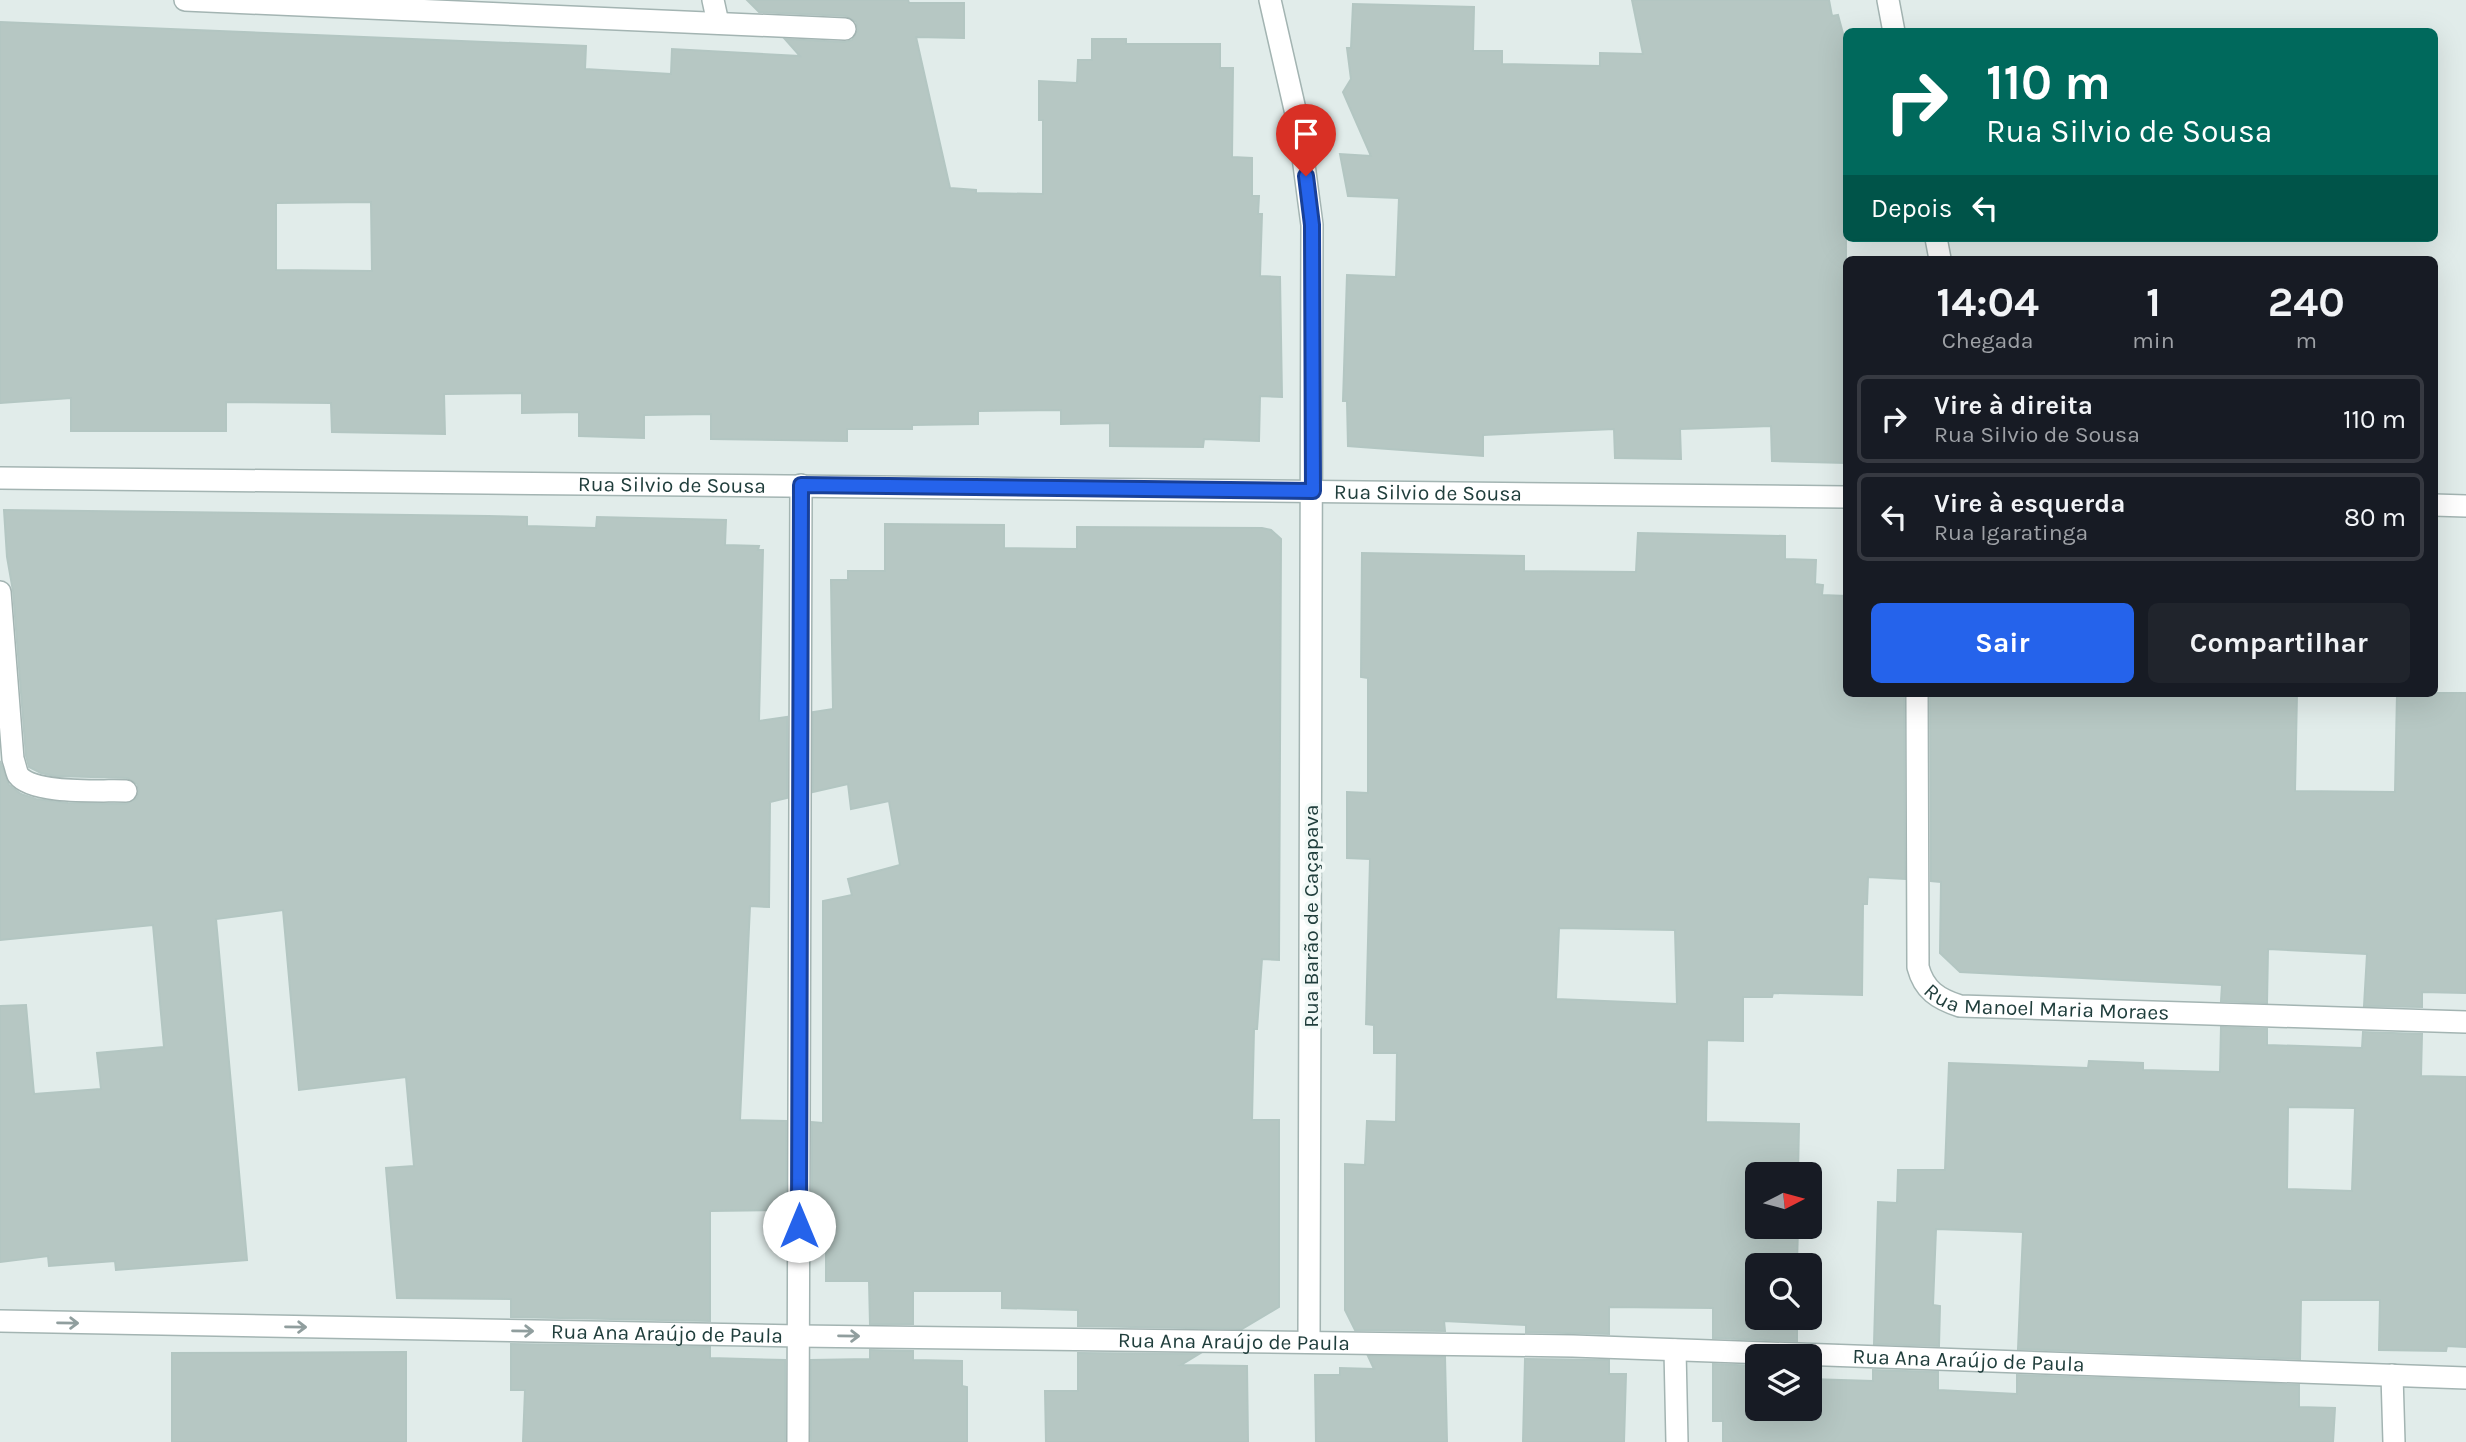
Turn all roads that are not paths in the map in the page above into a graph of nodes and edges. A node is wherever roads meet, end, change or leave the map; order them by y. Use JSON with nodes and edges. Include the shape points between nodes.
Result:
{"nodes":[{"id":1,"x":185,"y":0,"type":"edge"},
{"id":2,"x":713,"y":0,"type":"edge"},
{"id":3,"x":1270,"y":0,"type":"edge"},
{"id":4,"x":1888,"y":0,"type":"edge"},
{"id":5,"x":718,"y":23,"type":"junction"},
{"id":6,"x":1893,"y":28,"type":"edge"},
{"id":7,"x":845,"y":29,"type":"dead end"},
{"id":8,"x":0,"y":478,"type":"edge"},
{"id":9,"x":801,"y":485,"type":"junction"},
{"id":10,"x":1313,"y":491,"type":"junction"},
{"id":11,"x":1843,"y":497,"type":"edge"},
{"id":12,"x":2438,"y":505,"type":"edge"},
{"id":13,"x":2466,"y":506,"type":"edge"},
{"id":14,"x":0,"y":592,"type":"edge"},
{"id":15,"x":1917,"y":697,"type":"edge"},
{"id":16,"x":126,"y":791,"type":"dead end"},
{"id":17,"x":2466,"y":1022,"type":"edge"},
{"id":18,"x":0,"y":1321,"type":"edge"},
{"id":19,"x":798,"y":1336,"type":"junction"},
{"id":20,"x":1309,"y":1342,"type":"junction"},
{"id":21,"x":1675,"y":1350,"type":"junction"},
{"id":22,"x":2392,"y":1375,"type":"junction"},
{"id":23,"x":2466,"y":1378,"type":"edge"},
{"id":24,"x":798,"y":1442,"type":"edge"},
{"id":25,"x":1677,"y":1442,"type":"edge"},
{"id":26,"x":2394,"y":1442,"type":"edge"}],
"edges":[{"from":1,"to":5,"type":"street"},
{"from":2,"to":5,"type":"street"},
{"from":3,"to":10,"type":"street","name":"Rua Barão de Caçapava","via":[[1299,127],[1312,225]]},
{"from":4,"to":6,"type":"street"},
{"from":5,"to":7,"type":"street"},
{"from":8,"to":9,"type":"street","name":"Rua Silvio de Sousa"},
{"from":9,"to":10,"type":"street","name":"Rua Silvio de Sousa"},
{"from":9,"to":19,"type":"street"},
{"from":10,"to":11,"type":"street","name":"Rua Silvio de Sousa"},
{"from":10,"to":20,"type":"street","name":"Rua Barão de Caçapava"},
{"from":12,"to":13,"type":"street"},
{"from":14,"to":16,"type":"street","via":[[13,759],[19,776],[32,785],[58,789]]},
{"from":15,"to":17,"type":"street","name":"Rua Manoel Maria Moraes","via":[[1918,967],[1922,981],[1944,1001],[1960,1006]]},
{"from":18,"to":19,"type":"street","name":"Rua Ana Araújo de Paula","one_way":true},
{"from":19,"to":20,"type":"street","name":"Rua Ana Araújo de Paula","one_way":true},
{"from":19,"to":24,"type":"street"},
{"from":20,"to":21,"type":"street","name":"Rua Ana Araújo de Paula"},
{"from":21,"to":22,"type":"street","name":"Rua Ana Araújo de Paula"},
{"from":21,"to":25,"type":"street"},
{"from":22,"to":23,"type":"street","name":"Rua Ana Araújo de Paula"},
{"from":22,"to":26,"type":"street"}]}
